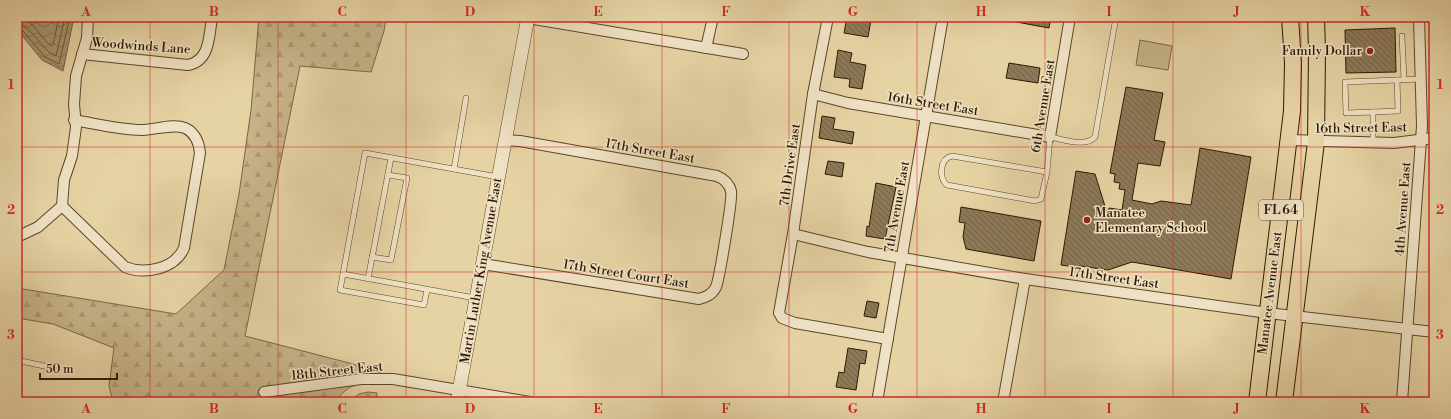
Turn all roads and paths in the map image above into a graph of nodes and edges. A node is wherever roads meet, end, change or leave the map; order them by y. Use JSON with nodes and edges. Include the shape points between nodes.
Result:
{"nodes":[{"id":1,"x":88,"y":17,"type":"edge"},
{"id":2,"x":212,"y":17,"type":"edge"},
{"id":3,"x":526,"y":17,"type":"edge"},
{"id":4,"x":713,"y":17,"type":"edge"},
{"id":5,"x":828,"y":17,"type":"edge"},
{"id":6,"x":943,"y":17,"type":"edge"},
{"id":7,"x":1070,"y":17,"type":"edge"},
{"id":8,"x":1116,"y":17,"type":"edge"},
{"id":9,"x":1290,"y":17,"type":"edge"},
{"id":10,"x":1316,"y":17,"type":"edge"},
{"id":11,"x":1419,"y":17,"type":"edge"},
{"id":12,"x":566,"y":21,"type":"edge"},
{"id":13,"x":1402,"y":36,"type":"dead end"},
{"id":14,"x":706,"y":48,"type":"junction"},
{"id":15,"x":82,"y":54,"type":"junction"},
{"id":16,"x":742,"y":54,"type":"dead end"},
{"id":17,"x":1421,"y":79,"type":"junction"},
{"id":18,"x":1397,"y":80,"type":"junction"},
{"id":19,"x":1404,"y":80,"type":"junction"},
{"id":20,"x":813,"y":94,"type":"junction"},
{"id":21,"x":466,"y":98,"type":"dead end"},
{"id":22,"x":1373,"y":112,"type":"junction"},
{"id":23,"x":925,"y":116,"type":"junction"},
{"id":24,"x":74,"y":120,"type":"junction"},
{"id":25,"x":1050,"y":137,"type":"junction"},
{"id":26,"x":1434,"y":138,"type":"edge"},
{"id":27,"x":1421,"y":139,"type":"junction"},
{"id":28,"x":505,"y":140,"type":"junction"},
{"id":29,"x":1289,"y":140,"type":"junction"},
{"id":30,"x":1316,"y":142,"type":"junction"},
{"id":31,"x":1373,"y":142,"type":"junction"},
{"id":32,"x":391,"y":158,"type":"junction"},
{"id":33,"x":454,"y":169,"type":"junction"},
{"id":34,"x":1047,"y":172,"type":"junction"},
{"id":35,"x":388,"y":175,"type":"junction"},
{"id":36,"x":498,"y":178,"type":"junction"},
{"id":37,"x":62,"y":206,"type":"junction"},
{"id":38,"x":793,"y":234,"type":"junction"},
{"id":39,"x":17,"y":237,"type":"edge"},
{"id":40,"x":725,"y":242,"type":"joint"},
{"id":41,"x":372,"y":257,"type":"junction"},
{"id":42,"x":902,"y":257,"type":"junction"},
{"id":43,"x":482,"y":264,"type":"junction"},
{"id":44,"x":343,"y":274,"type":"junction"},
{"id":45,"x":368,"y":279,"type":"junction"},
{"id":46,"x":1025,"y":279,"type":"junction"},
{"id":47,"x":427,"y":290,"type":"junction"},
{"id":48,"x":476,"y":298,"type":"junction"},
{"id":49,"x":1268,"y":313,"type":"junction"},
{"id":50,"x":1294,"y":316,"type":"junction"},
{"id":51,"x":1407,"y":328,"type":"junction"},
{"id":52,"x":1434,"y":332,"type":"edge"},
{"id":53,"x":888,"y":339,"type":"junction"},
{"id":54,"x":17,"y":360,"type":"edge"},
{"id":55,"x":53,"y":368,"type":"dead end"},
{"id":56,"x":264,"y":392,"type":"dead end"},
{"id":57,"x":458,"y":396,"type":"edge"},
{"id":58,"x":530,"y":402,"type":"edge"},
{"id":59,"x":877,"y":402,"type":"edge"},
{"id":60,"x":1003,"y":402,"type":"edge"},
{"id":61,"x":1257,"y":402,"type":"edge"},
{"id":62,"x":1284,"y":402,"type":"edge"},
{"id":63,"x":1402,"y":402,"type":"edge"}],
"edges":[{"from":1,"to":15,"type":"street","via":[[87,38]]},
{"from":2,"to":15,"type":"street","name":"Woodwinds Lane","via":[[206,51],[195,64]]},
{"from":3,"to":12,"type":"street"},
{"from":3,"to":28,"type":"street","name":"Martin Luther King Avenue East"},
{"from":4,"to":14,"type":"street"},
{"from":5,"to":20,"type":"street","name":"7th Drive East"},
{"from":6,"to":23,"type":"street","name":"7th Avenue East"},
{"from":7,"to":25,"type":"street","name":"6th Avenue East"},
{"from":8,"to":25,"type":"lane","via":[[1095,137],[1091,142],[1085,143]]},
{"from":9,"to":29,"type":"main road","name":"Manatee Avenue East","number":"FL 64","via":[[1293,84]]},
{"from":10,"to":30,"type":"main road","name":"Manatee Avenue East","number":"FL 64"},
{"from":11,"to":17,"type":"street","name":"4th Avenue East"},
{"from":12,"to":14,"type":"street"},
{"from":13,"to":19,"type":"lane"},
{"from":14,"to":16,"type":"street"},
{"from":15,"to":24,"type":"street","via":[[76,76]]},
{"from":17,"to":19,"type":"lane"},
{"from":17,"to":27,"type":"street","name":"4th Avenue East"},
{"from":18,"to":19,"type":"lane"},
{"from":18,"to":22,"type":"lane","via":[[1398,111]]},
{"from":18,"to":22,"type":"lane","via":[[1345,82],[1346,112]]},
{"from":20,"to":23,"type":"street","name":"16th Street East","via":[[848,104]]},
{"from":20,"to":38,"type":"street","name":"7th Drive East"},
{"from":21,"to":33,"type":"lane"},
{"from":22,"to":31,"type":"lane"},
{"from":23,"to":25,"type":"street","name":"16th Street East"},
{"from":23,"to":42,"type":"street","name":"7th Avenue East"},
{"from":24,"to":37,"type":"street","via":[[76,127],[72,156],[64,180]]},
{"from":24,"to":37,"type":"street","via":[[123,129],[183,128],[193,133],[200,145],[200,153],[184,248],[175,261],[168,265],[138,271],[125,267]]},
{"from":25,"to":34,"type":"lane","name":"6th Avenue East"},
{"from":26,"to":27,"type":"street","name":"16th Street East"},
{"from":27,"to":31,"type":"street","name":"16th Street East","via":[[1394,143]]},
{"from":27,"to":51,"type":"street","name":"4th Avenue East"},
{"from":28,"to":36,"type":"street","name":"Martin Luther King Avenue East"},
{"from":28,"to":40,"type":"street","name":"17th Street East","via":[[717,176],[727,182],[732,193]]},
{"from":29,"to":30,"type":"street","name":"16th Street East"},
{"from":29,"to":49,"type":"main road","name":"Manatee Avenue East","number":"FL 64"},
{"from":30,"to":31,"type":"street","name":"16th Street East"},
{"from":30,"to":50,"type":"main road","name":"Manatee Avenue East","number":"FL 64"},
{"from":32,"to":33,"type":"lane"},
{"from":32,"to":35,"type":"lane"},
{"from":32,"to":44,"type":"lane","via":[[365,153]]},
{"from":33,"to":36,"type":"lane"},
{"from":34,"to":34,"type":"lane","name":"6th Avenue East","via":[[1041,199],[1035,201],[947,185],[941,175],[944,161],[952,156]]},
{"from":35,"to":41,"type":"lane"},
{"from":35,"to":41,"type":"lane","via":[[406,178],[391,260]]},
{"from":36,"to":43,"type":"street","name":"Martin Luther King Avenue East"},
{"from":37,"to":39,"type":"street","via":[[38,227]]},
{"from":38,"to":42,"type":"street","name":"17th Street East","via":[[868,252]]},
{"from":38,"to":53,"type":"street","name":"7th Drive East","via":[[778,306],[780,316],[795,323]]},
{"from":40,"to":43,"type":"street","name":"17th Street Court East","via":[[716,286],[711,294],[699,299]]},
{"from":41,"to":45,"type":"lane"},
{"from":42,"to":46,"type":"street","name":"17th Street East"},
{"from":42,"to":53,"type":"street","name":"7th Avenue East"},
{"from":43,"to":48,"type":"street","name":"Martin Luther King Avenue East"},
{"from":44,"to":45,"type":"lane"},
{"from":44,"to":47,"type":"lane","via":[[340,290],[424,305]]},
{"from":45,"to":47,"type":"lane"},
{"from":46,"to":49,"type":"street","name":"17th Street East"},
{"from":46,"to":60,"type":"street"},
{"from":47,"to":48,"type":"lane"},
{"from":48,"to":57,"type":"street","name":"Martin Luther King Avenue East"},
{"from":49,"to":50,"type":"street","name":"17th Street East"},
{"from":49,"to":61,"type":"main road","name":"Manatee Avenue East","number":"FL 64"},
{"from":50,"to":51,"type":"street","name":"17th Street East"},
{"from":50,"to":62,"type":"main road","name":"Manatee Avenue East","number":"FL 64"},
{"from":51,"to":52,"type":"street","name":"17th Street East"},
{"from":51,"to":63,"type":"street","name":"4th Avenue East"},
{"from":53,"to":59,"type":"street","name":"7th Avenue East"},
{"from":54,"to":55,"type":"lane"},
{"from":56,"to":57,"type":"street","name":"18th Street East","via":[[360,379],[393,379]]},
{"from":57,"to":58,"type":"street","name":"18th Street East"}]}
